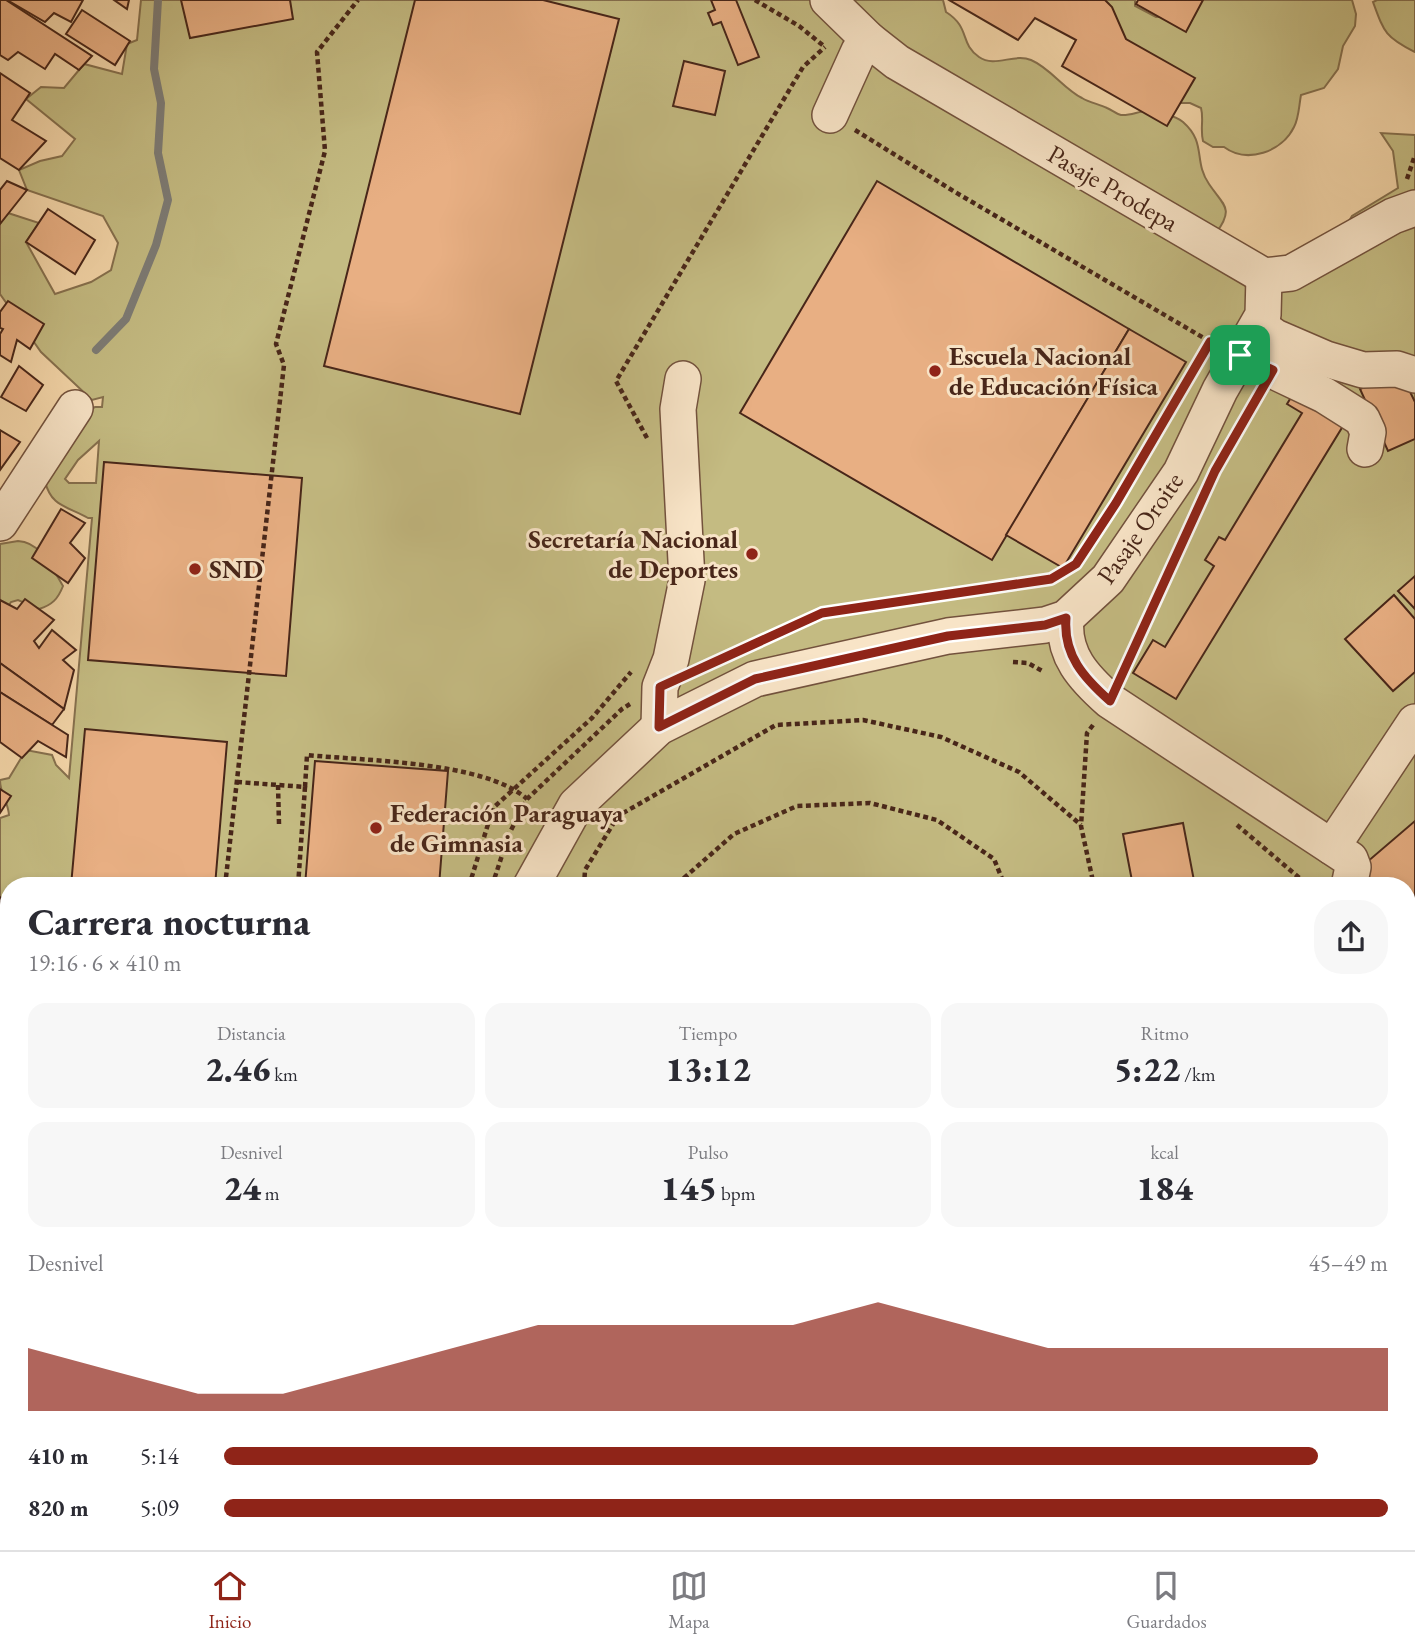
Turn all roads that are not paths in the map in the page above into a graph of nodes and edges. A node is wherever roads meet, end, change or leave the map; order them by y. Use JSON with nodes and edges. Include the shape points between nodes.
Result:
{"nodes":[{"id":1,"x":828,"y":0,"type":"edge"},
{"id":2,"x":851,"y":46,"type":"junction"},
{"id":3,"x":830,"y":115,"type":"road end"},
{"id":4,"x":1409,"y":195,"type":"edge"},
{"id":5,"x":1264,"y":276,"type":"junction"},
{"id":6,"x":1258,"y":325,"type":"junction"},
{"id":7,"x":1219,"y":348,"type":"junction"},
{"id":8,"x":1415,"y":375,"type":"edge"},
{"id":9,"x":683,"y":379,"type":"dead end"},
{"id":10,"x":75,"y":408,"type":"dead end"},
{"id":11,"x":1365,"y":449,"type":"dead end"},
{"id":12,"x":0,"y":523,"type":"edge"},
{"id":13,"x":1066,"y":618,"type":"junction"},
{"id":14,"x":1415,"y":722,"type":"edge"},
{"id":15,"x":659,"y":727,"type":"junction"},
{"id":16,"x":1332,"y":847,"type":"junction"},
{"id":17,"x":536,"y":877,"type":"edge"},
{"id":18,"x":1351,"y":877,"type":"edge"}],
"edges":[{"from":1,"to":2,"type":"street","name":"Pasaje Prodepa"},
{"from":2,"to":3,"type":"street"},
{"from":2,"to":5,"type":"street","name":"Pasaje Prodepa","via":[[897,62]]},
{"from":4,"to":5,"type":"street","via":[[1393,216],[1291,273]]},
{"from":5,"to":6,"type":"street","name":"Pasaje Oroite","via":[[1263,315]]},
{"from":6,"to":7,"type":"street","name":"Pasaje Oroite"},
{"from":6,"to":8,"type":"street","via":[[1326,359],[1363,370],[1397,369]]},
{"from":7,"to":11,"type":"street","via":[[1324,395],[1362,419],[1368,432]]},
{"from":7,"to":13,"type":"street","name":"Pasaje Oroite","via":[[1220,390],[1181,471],[1108,579]]},
{"from":9,"to":15,"type":"street","via":[[678,409],[687,580],[671,659],[647,677]]},
{"from":10,"to":12,"type":"street"},
{"from":13,"to":15,"type":"street","name":"Pasaje Oroite","via":[[1045,625],[948,636],[755,679]]},
{"from":13,"to":16,"type":"street","via":[[1066,643],[1091,685]]},
{"from":14,"to":16,"type":"street"},
{"from":15,"to":17,"type":"street","name":"Pasaje Oroite","via":[[576,805]]},
{"from":16,"to":18,"type":"street","via":[[1350,859]]}]}
